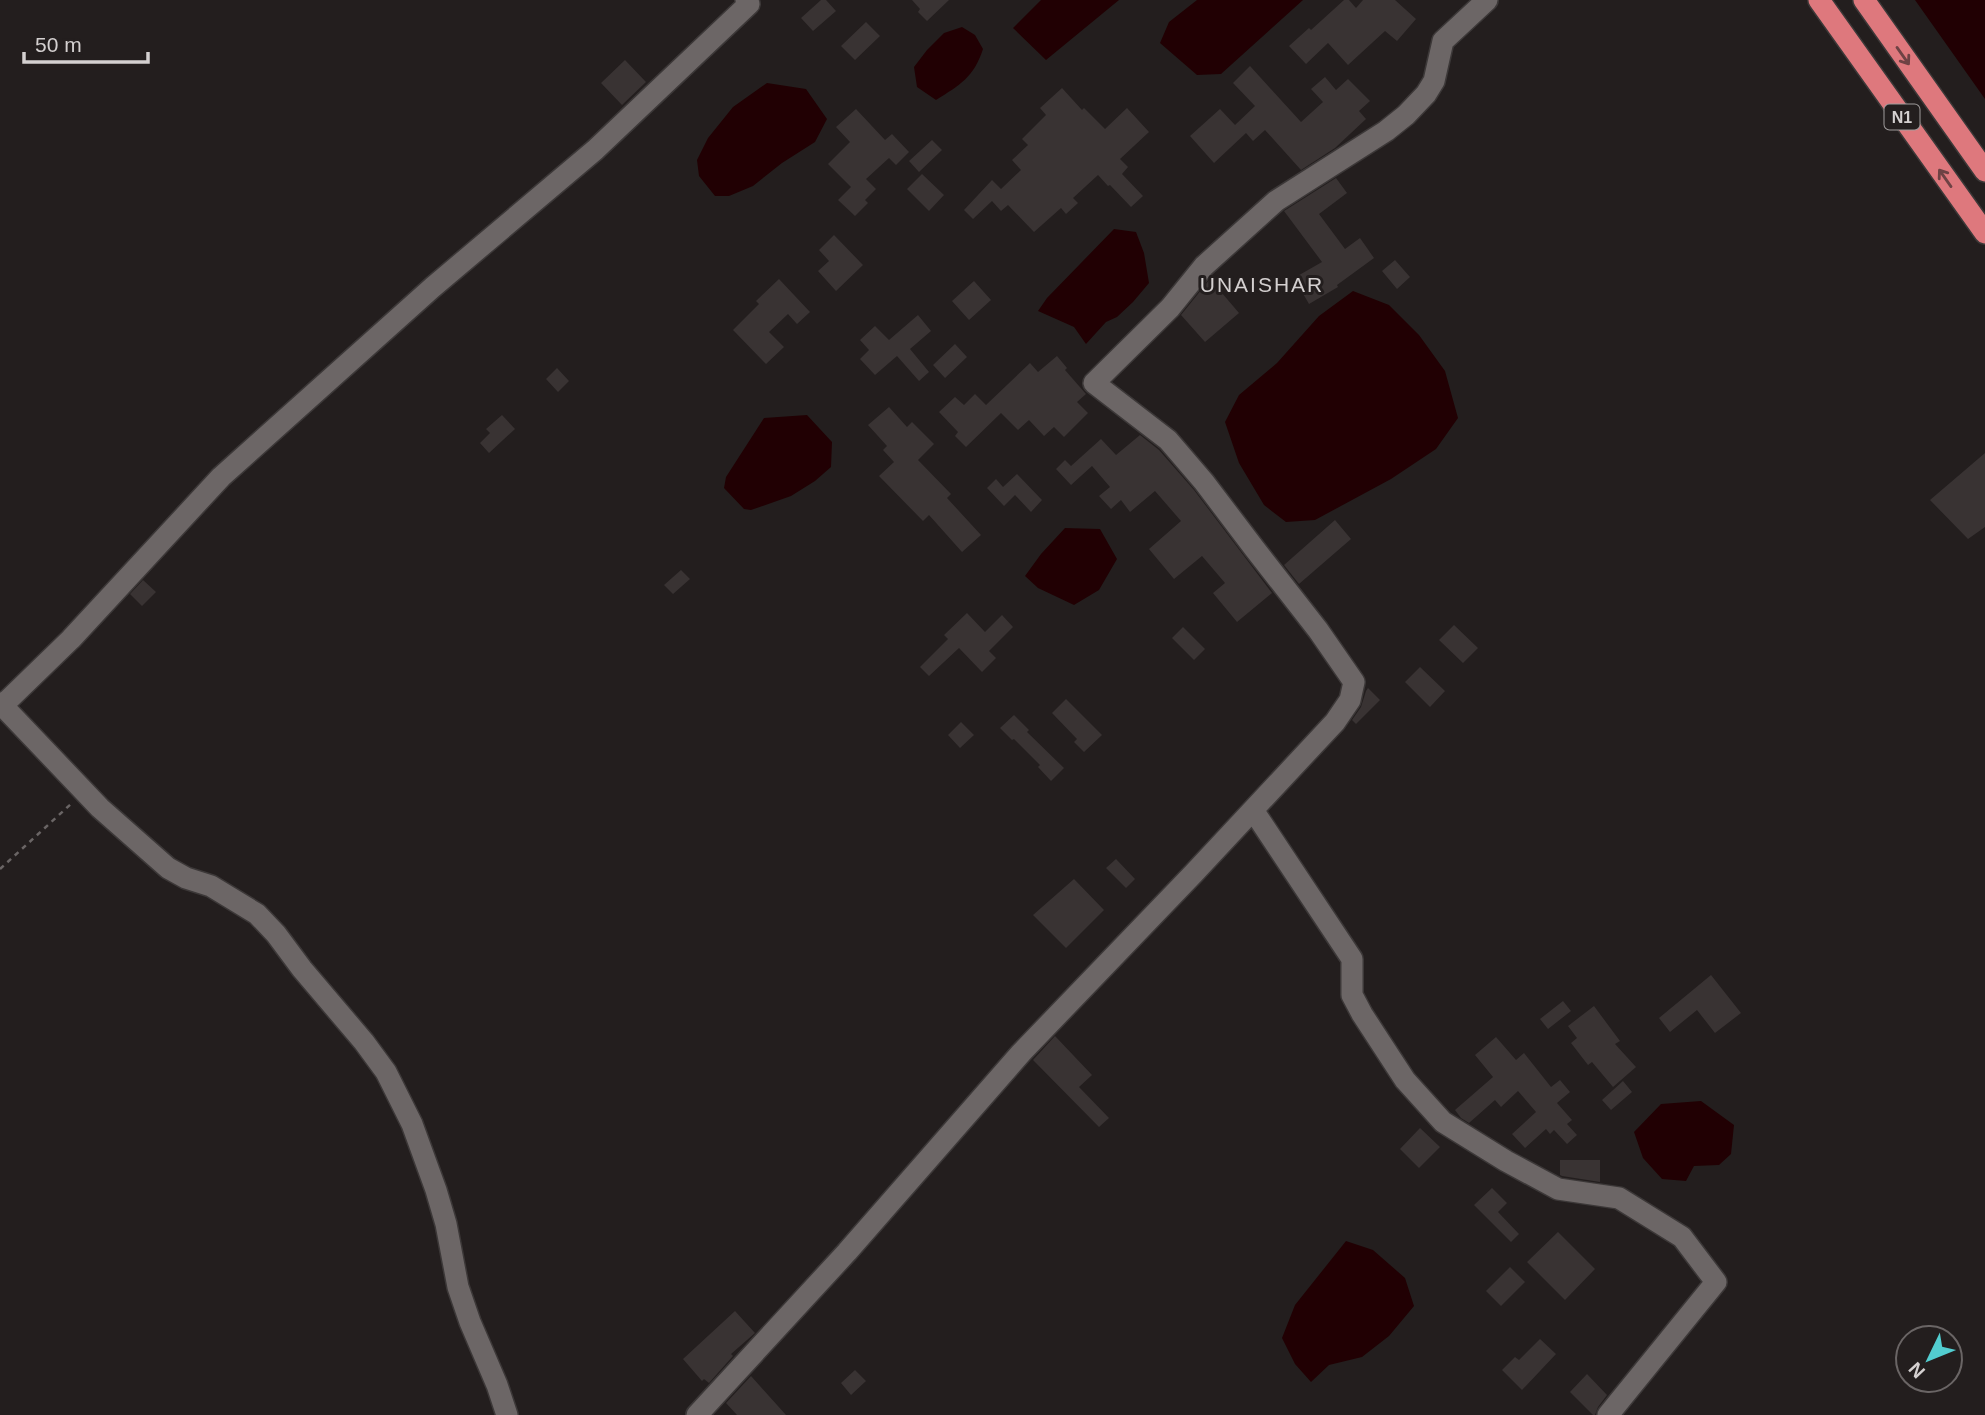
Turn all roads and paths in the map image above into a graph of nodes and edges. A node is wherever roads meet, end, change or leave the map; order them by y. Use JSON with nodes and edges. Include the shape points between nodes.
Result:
{"nodes":[{"id":1,"x":746,"y":0,"type":"edge"},
{"id":2,"x":1487,"y":0,"type":"edge"},
{"id":3,"x":1819,"y":0,"type":"edge"},
{"id":4,"x":1864,"y":0,"type":"edge"},
{"id":5,"x":1985,"y":171,"type":"edge"},
{"id":6,"x":1985,"y":233,"type":"edge"},
{"id":7,"x":1,"y":704,"type":"edge"},
{"id":8,"x":85,"y":792,"type":"junction"},
{"id":9,"x":1253,"y":810,"type":"junction"},
{"id":10,"x":0,"y":869,"type":"edge"},
{"id":11,"x":710,"y":1410,"type":"edge"},
{"id":12,"x":507,"y":1415,"type":"edge"},
{"id":13,"x":1608,"y":1415,"type":"edge"}],
"edges":[{"from":1,"to":7,"type":"street","via":[[749,4],[595,150],[221,477],[71,639]]},
{"from":2,"to":9,"type":"street","via":[[1443,41],[1434,81],[1406,116],[1276,201],[1205,266],[1094,383],[1168,440],[1354,682],[1350,700],[1335,722]]},
{"from":6,"to":3,"type":"highway","number":"N1","one_way":true},
{"from":4,"to":5,"type":"highway","number":"N1","one_way":true},
{"from":7,"to":8,"type":"street"},
{"from":8,"to":10,"type":"path"},
{"from":8,"to":12,"type":"street","via":[[168,868],[211,886],[257,914],[386,1072],[412,1124],[432,1180],[458,1287]]},
{"from":9,"to":11,"type":"street","via":[[1021,1053]]},
{"from":9,"to":13,"type":"street","via":[[1352,959],[1352,995],[1362,1014],[1405,1080],[1443,1122],[1558,1189],[1619,1198],[1682,1237],[1716,1282]]}]}
